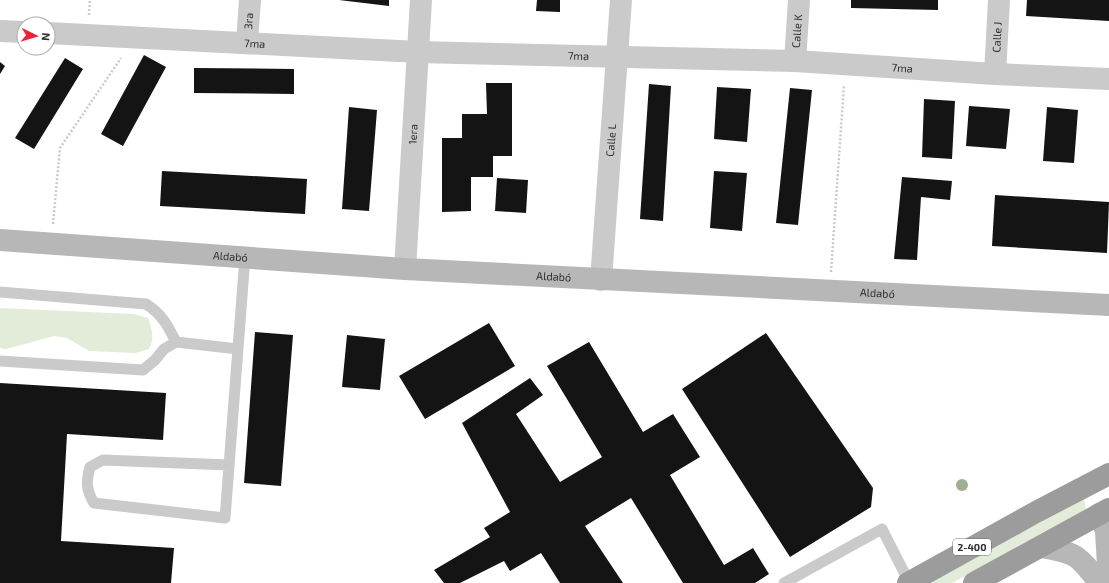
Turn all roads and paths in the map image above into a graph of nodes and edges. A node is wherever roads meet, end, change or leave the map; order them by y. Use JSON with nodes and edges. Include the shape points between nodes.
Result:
{"nodes":[{"id":1,"x":250,"y":0,"type":"edge"},
{"id":2,"x":421,"y":0,"type":"edge"},
{"id":3,"x":621,"y":0,"type":"edge"},
{"id":4,"x":798,"y":0,"type":"edge"},
{"id":5,"x":999,"y":0,"type":"edge"},
{"id":6,"x":0,"y":31,"type":"edge"},
{"id":7,"x":16,"y":32,"type":"edge"},
{"id":8,"x":56,"y":33,"type":"edge"},
{"id":9,"x":135,"y":37,"type":"junction"},
{"id":10,"x":247,"y":42,"type":"junction"},
{"id":11,"x":418,"y":52,"type":"junction"},
{"id":12,"x":618,"y":57,"type":"junction"},
{"id":13,"x":795,"y":61,"type":"junction"},
{"id":14,"x":846,"y":65,"type":"junction"},
{"id":15,"x":996,"y":74,"type":"junction"},
{"id":16,"x":1109,"y":79,"type":"edge"},
{"id":17,"x":0,"y":240,"type":"edge"},
{"id":18,"x":51,"y":244,"type":"junction"},
{"id":19,"x":245,"y":257,"type":"junction"},
{"id":20,"x":405,"y":268,"type":"junction"},
{"id":21,"x":601,"y":280,"type":"junction"},
{"id":22,"x":830,"y":291,"type":"junction"},
{"id":23,"x":0,"y":292,"type":"edge"},
{"id":24,"x":1109,"y":305,"type":"edge"},
{"id":25,"x":176,"y":342,"type":"junction"},
{"id":26,"x":238,"y":349,"type":"junction"},
{"id":27,"x":0,"y":361,"type":"edge"},
{"id":28,"x":229,"y":465,"type":"junction"},
{"id":29,"x":1100,"y":479,"type":"edge"},
{"id":30,"x":1104,"y":511,"type":"edge"},
{"id":31,"x":1041,"y":547,"type":"junction"},
{"id":32,"x":1109,"y":582,"type":"edge"},
{"id":33,"x":784,"y":583,"type":"edge"},
{"id":34,"x":908,"y":583,"type":"edge"},
{"id":35,"x":974,"y":583,"type":"edge"},
{"id":36,"x":1099,"y":583,"type":"edge"}],
"edges":[{"from":1,"to":10,"type":"street","name":"3ra"},
{"from":2,"to":11,"type":"street","name":"1era"},
{"from":3,"to":12,"type":"street","name":"Calle L"},
{"from":4,"to":13,"type":"street","name":"Calle K"},
{"from":5,"to":15,"type":"street","name":"Calle J"},
{"from":6,"to":7,"type":"street"},
{"from":8,"to":9,"type":"street","name":"7ma"},
{"from":9,"to":10,"type":"street","name":"7ma"},
{"from":9,"to":18,"type":"path","via":[[60,148]]},
{"from":10,"to":11,"type":"street","name":"7ma"},
{"from":11,"to":12,"type":"street","name":"7ma"},
{"from":11,"to":20,"type":"street","name":"1era"},
{"from":12,"to":13,"type":"street","name":"7ma"},
{"from":12,"to":21,"type":"street","name":"Calle L"},
{"from":13,"to":14,"type":"street","name":"7ma"},
{"from":14,"to":15,"type":"street","name":"7ma"},
{"from":14,"to":22,"type":"path"},
{"from":15,"to":16,"type":"street","name":"7ma"},
{"from":17,"to":18,"type":"main road","name":"Aldabó"},
{"from":18,"to":19,"type":"main road","name":"Aldabó"},
{"from":19,"to":20,"type":"main road","name":"Aldabó"},
{"from":19,"to":26,"type":"lane"},
{"from":20,"to":21,"type":"main road","name":"Aldabó"},
{"from":21,"to":22,"type":"main road","name":"Aldabó"},
{"from":22,"to":24,"type":"main road","name":"Aldabó"},
{"from":23,"to":25,"type":"lane","via":[[146,304],[166,322]]},
{"from":25,"to":26,"type":"lane"},
{"from":25,"to":27,"type":"lane","via":[[164,349],[143,370]]},
{"from":26,"to":28,"type":"lane"},
{"from":28,"to":28,"type":"lane","via":[[225,518],[94,503],[88,493],[86,480],[90,467],[103,460]]},
{"from":29,"to":30,"type":"highway"},
{"from":29,"to":34,"type":"highway","number":"2-400"},
{"from":30,"to":31,"type":"highway"},
{"from":30,"to":32,"type":"main road"},
{"from":30,"to":36,"type":"main road","via":[[1096,536]]},
{"from":31,"to":35,"type":"highway"},
{"from":31,"to":36,"type":"main road","via":[[1074,554]]},
{"from":33,"to":34,"type":"lane","via":[[882,529]]}]}
